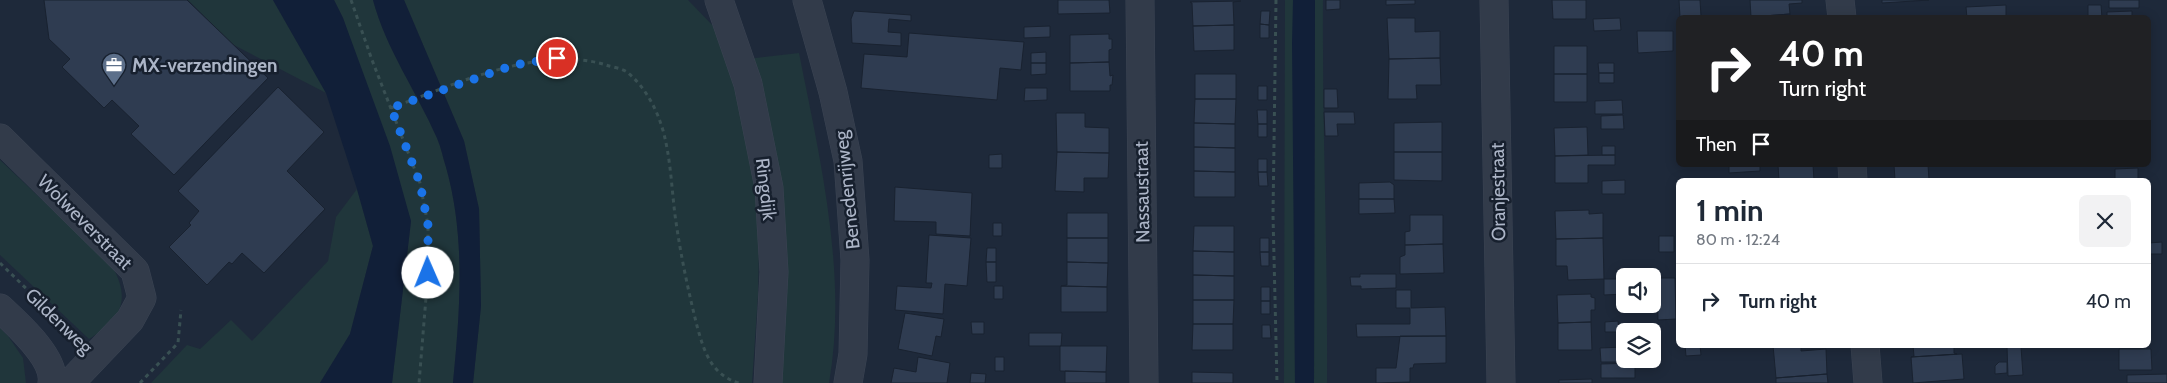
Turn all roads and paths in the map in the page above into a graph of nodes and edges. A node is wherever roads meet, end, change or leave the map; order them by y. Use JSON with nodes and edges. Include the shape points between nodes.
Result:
{"nodes":[{"id":1,"x":351,"y":0,"type":"edge"},
{"id":2,"x":719,"y":0,"type":"edge"},
{"id":3,"x":807,"y":0,"type":"edge"},
{"id":4,"x":1140,"y":0,"type":"edge"},
{"id":5,"x":1276,"y":0,"type":"edge"},
{"id":6,"x":1494,"y":0,"type":"edge"},
{"id":7,"x":1840,"y":0,"type":"edge"},
{"id":8,"x":1842,"y":15,"type":"edge"},
{"id":9,"x":391,"y":108,"type":"junction"},
{"id":10,"x":0,"y":138,"type":"edge"},
{"id":11,"x":0,"y":263,"type":"edge"},
{"id":12,"x":0,"y":308,"type":"edge"},
{"id":13,"x":181,"y":310,"type":"dead end"},
{"id":14,"x":1865,"y":348,"type":"edge"},
{"id":15,"x":96,"y":356,"type":"junction"},
{"id":16,"x":52,"y":383,"type":"edge"},
{"id":17,"x":70,"y":383,"type":"edge"},
{"id":18,"x":140,"y":383,"type":"edge"},
{"id":19,"x":419,"y":383,"type":"edge"},
{"id":20,"x":741,"y":383,"type":"edge"},
{"id":21,"x":768,"y":383,"type":"edge"},
{"id":22,"x":848,"y":383,"type":"edge"},
{"id":23,"x":1144,"y":383,"type":"edge"},
{"id":24,"x":1277,"y":383,"type":"edge"},
{"id":25,"x":1501,"y":383,"type":"edge"},
{"id":26,"x":1868,"y":383,"type":"edge"}],
"edges":[{"from":1,"to":9,"type":"path"},
{"from":2,"to":21,"type":"street","name":"Ringdijk","via":[[748,84],[769,188],[774,272]]},
{"from":3,"to":22,"type":"street","name":"Benedenrijweg","via":[[848,161],[855,260],[853,354]]},
{"from":4,"to":23,"type":"street","name":"Nassaustraat"},
{"from":5,"to":24,"type":"path","via":[[1273,214]]},
{"from":6,"to":25,"type":"street","name":"Oranjestraat"},
{"from":7,"to":8,"type":"street"},
{"from":9,"to":19,"type":"path","via":[[420,183],[428,225],[428,273]]},
{"from":9,"to":20,"type":"path","via":[[514,65],[557,58],[596,62],[626,71],[653,102],[666,142],[675,217],[704,352],[716,371],[731,381]]},
{"from":10,"to":15,"type":"street","name":"Wolweverstraat","via":[[135,271],[142,298],[130,320]]},
{"from":11,"to":15,"type":"path","name":"Gildenweg"},
{"from":12,"to":16,"type":"street","name":"Gildenweg","via":[[44,354],[54,375]]},
{"from":13,"to":18,"type":"path","via":[[178,343]]},
{"from":14,"to":26,"type":"street"},
{"from":15,"to":17,"type":"street","name":"Wolweverstraat"}]}
